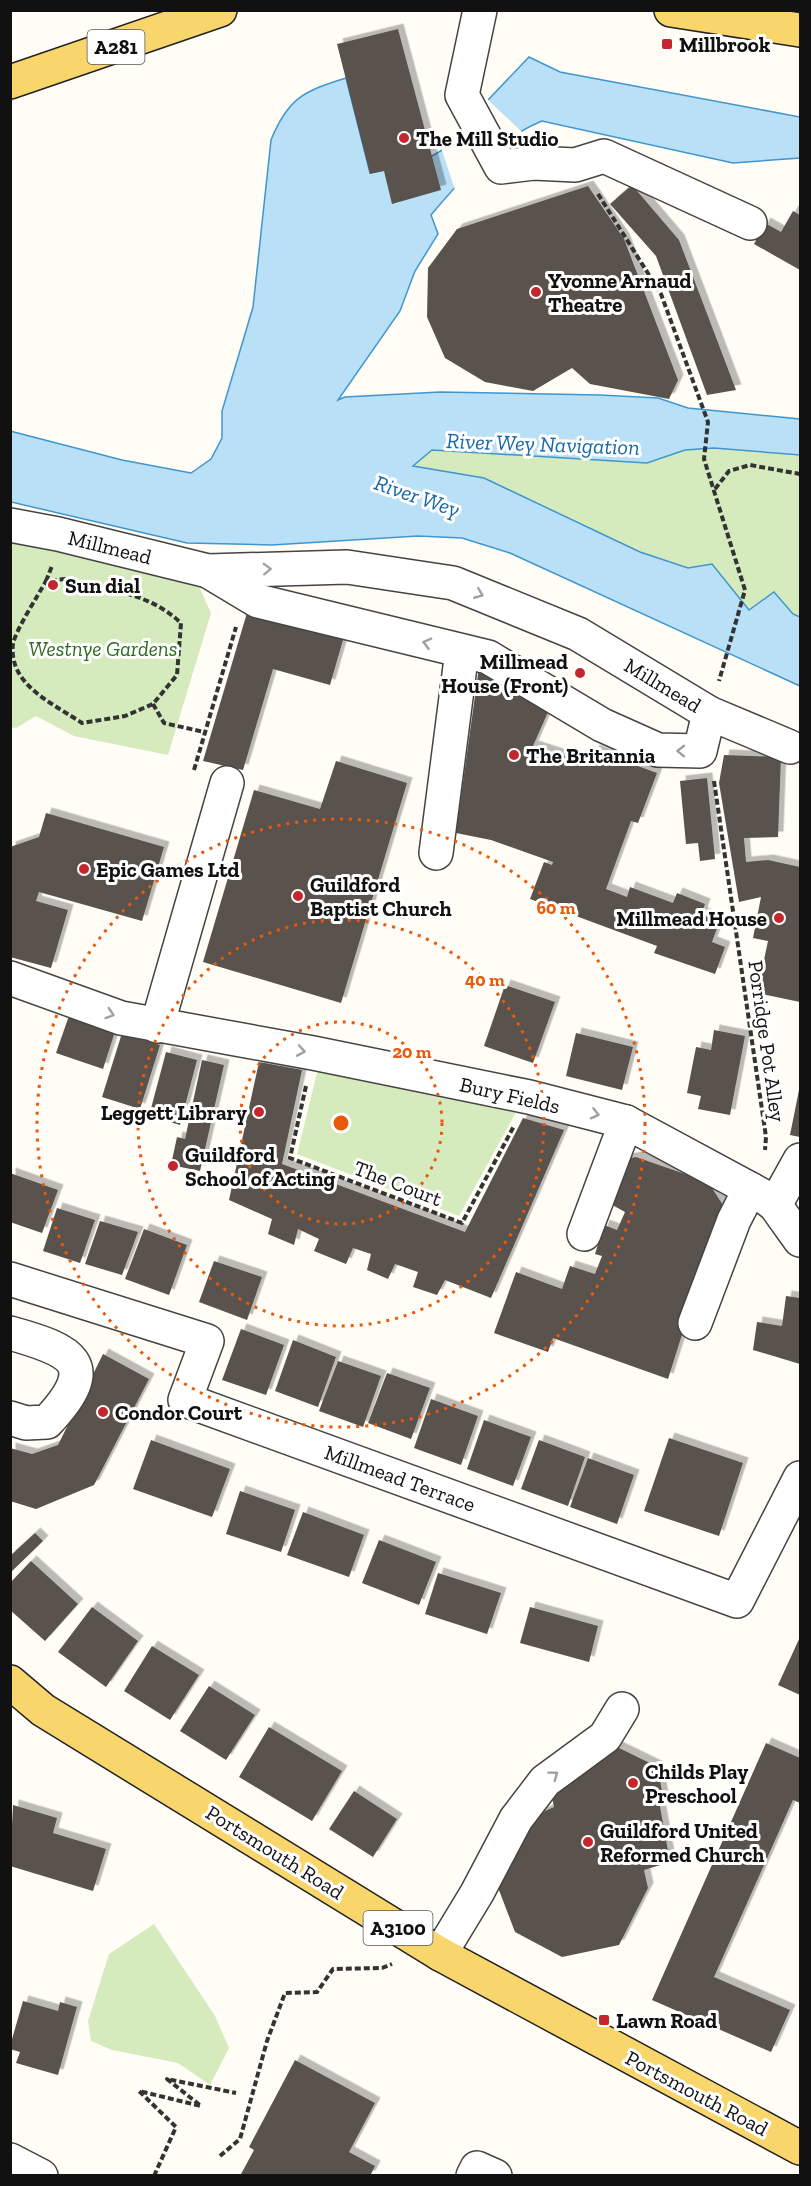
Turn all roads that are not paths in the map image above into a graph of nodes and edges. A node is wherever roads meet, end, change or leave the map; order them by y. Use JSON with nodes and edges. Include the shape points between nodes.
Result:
{"nodes":[{"id":1,"x":220,"y":10,"type":"edge"},
{"id":2,"x":480,"y":10,"type":"edge"},
{"id":3,"x":671,"y":10,"type":"edge"},
{"id":4,"x":801,"y":30,"type":"edge"},
{"id":5,"x":10,"y":82,"type":"edge"},
{"id":6,"x":750,"y":223,"type":"dead end"},
{"id":7,"x":10,"y":525,"type":"edge"},
{"id":8,"x":208,"y":572,"type":"junction"},
{"id":9,"x":462,"y":651,"type":"junction"},
{"id":10,"x":709,"y":713,"type":"junction"},
{"id":11,"x":790,"y":747,"type":"dead end"},
{"id":12,"x":228,"y":783,"type":"dead end"},
{"id":13,"x":436,"y":853,"type":"dead end"},
{"id":14,"x":10,"y":978,"type":"edge"},
{"id":15,"x":157,"y":1026,"type":"junction"},
{"id":16,"x":626,"y":1122,"type":"junction"},
{"id":17,"x":801,"y":1160,"type":"edge"},
{"id":18,"x":762,"y":1197,"type":"junction"},
{"id":19,"x":584,"y":1234,"type":"dead end"},
{"id":20,"x":801,"y":1240,"type":"edge"},
{"id":21,"x":10,"y":1278,"type":"edge"},
{"id":22,"x":695,"y":1323,"type":"dead end"},
{"id":23,"x":10,"y":1333,"type":"edge"},
{"id":24,"x":10,"y":1418,"type":"edge"},
{"id":25,"x":801,"y":1478,"type":"edge"},
{"id":26,"x":10,"y":1682,"type":"edge"},
{"id":27,"x":622,"y":1709,"type":"dead end"},
{"id":28,"x":440,"y":1954,"type":"junction"},
{"id":29,"x":801,"y":2148,"type":"edge"},
{"id":30,"x":10,"y":2160,"type":"edge"},
{"id":31,"x":41,"y":2175,"type":"edge"},
{"id":32,"x":473,"y":2175,"type":"edge"},
{"id":33,"x":495,"y":2175,"type":"edge"}],
"edges":[{"from":1,"to":5,"type":"main road","number":"A281"},
{"from":2,"to":6,"type":"street","via":[[462,95],[501,167],[534,163],[575,165],[604,156]]},
{"from":3,"to":4,"type":"main road"},
{"from":7,"to":8,"type":"street","name":"Millmead"},
{"from":9,"to":8,"type":"street","name":"Millmead","one_way":true,"via":[[258,601]]},
{"from":8,"to":10,"type":"street","name":"Millmead","one_way":true,"via":[[347,567],[453,583],[578,634]]},
{"from":10,"to":9,"type":"street","name":"Millmead","one_way":true,"via":[[700,751],[658,750],[602,725],[488,657]]},
{"from":9,"to":13,"type":"street"},
{"from":10,"to":11,"type":"street"},
{"from":12,"to":15,"type":"street"},
{"from":14,"to":15,"type":"street","name":"Bury Fields","one_way":true,"via":[[121,1018]]},
{"from":15,"to":16,"type":"street","name":"Bury Fields","one_way":true,"via":[[529,1097]]},
{"from":16,"to":18,"type":"street","name":"Bury Fields"},
{"from":16,"to":19,"type":"street"},
{"from":17,"to":18,"type":"street"},
{"from":18,"to":20,"type":"street","name":"Bury Fields"},
{"from":18,"to":22,"type":"street","via":[[734,1220]]},
{"from":21,"to":25,"type":"street","name":"Millmead Terrace","via":[[207,1341],[185,1400],[737,1601]]},
{"from":23,"to":24,"type":"street","via":[[54,1345],[72,1358],[76,1374],[66,1401],[47,1422]]},
{"from":26,"to":28,"type":"main road","name":"Portsmouth Road","number":"A3100","via":[[43,1710]]},
{"from":28,"to":27,"type":"street","one_way":true,"via":[[516,1819],[545,1781],[605,1737]]},
{"from":28,"to":29,"type":"main road","name":"Portsmouth Road","number":"A3100"},
{"from":30,"to":31,"type":"street"},
{"from":32,"to":33,"type":"street","via":[[477,2168]]}]}
